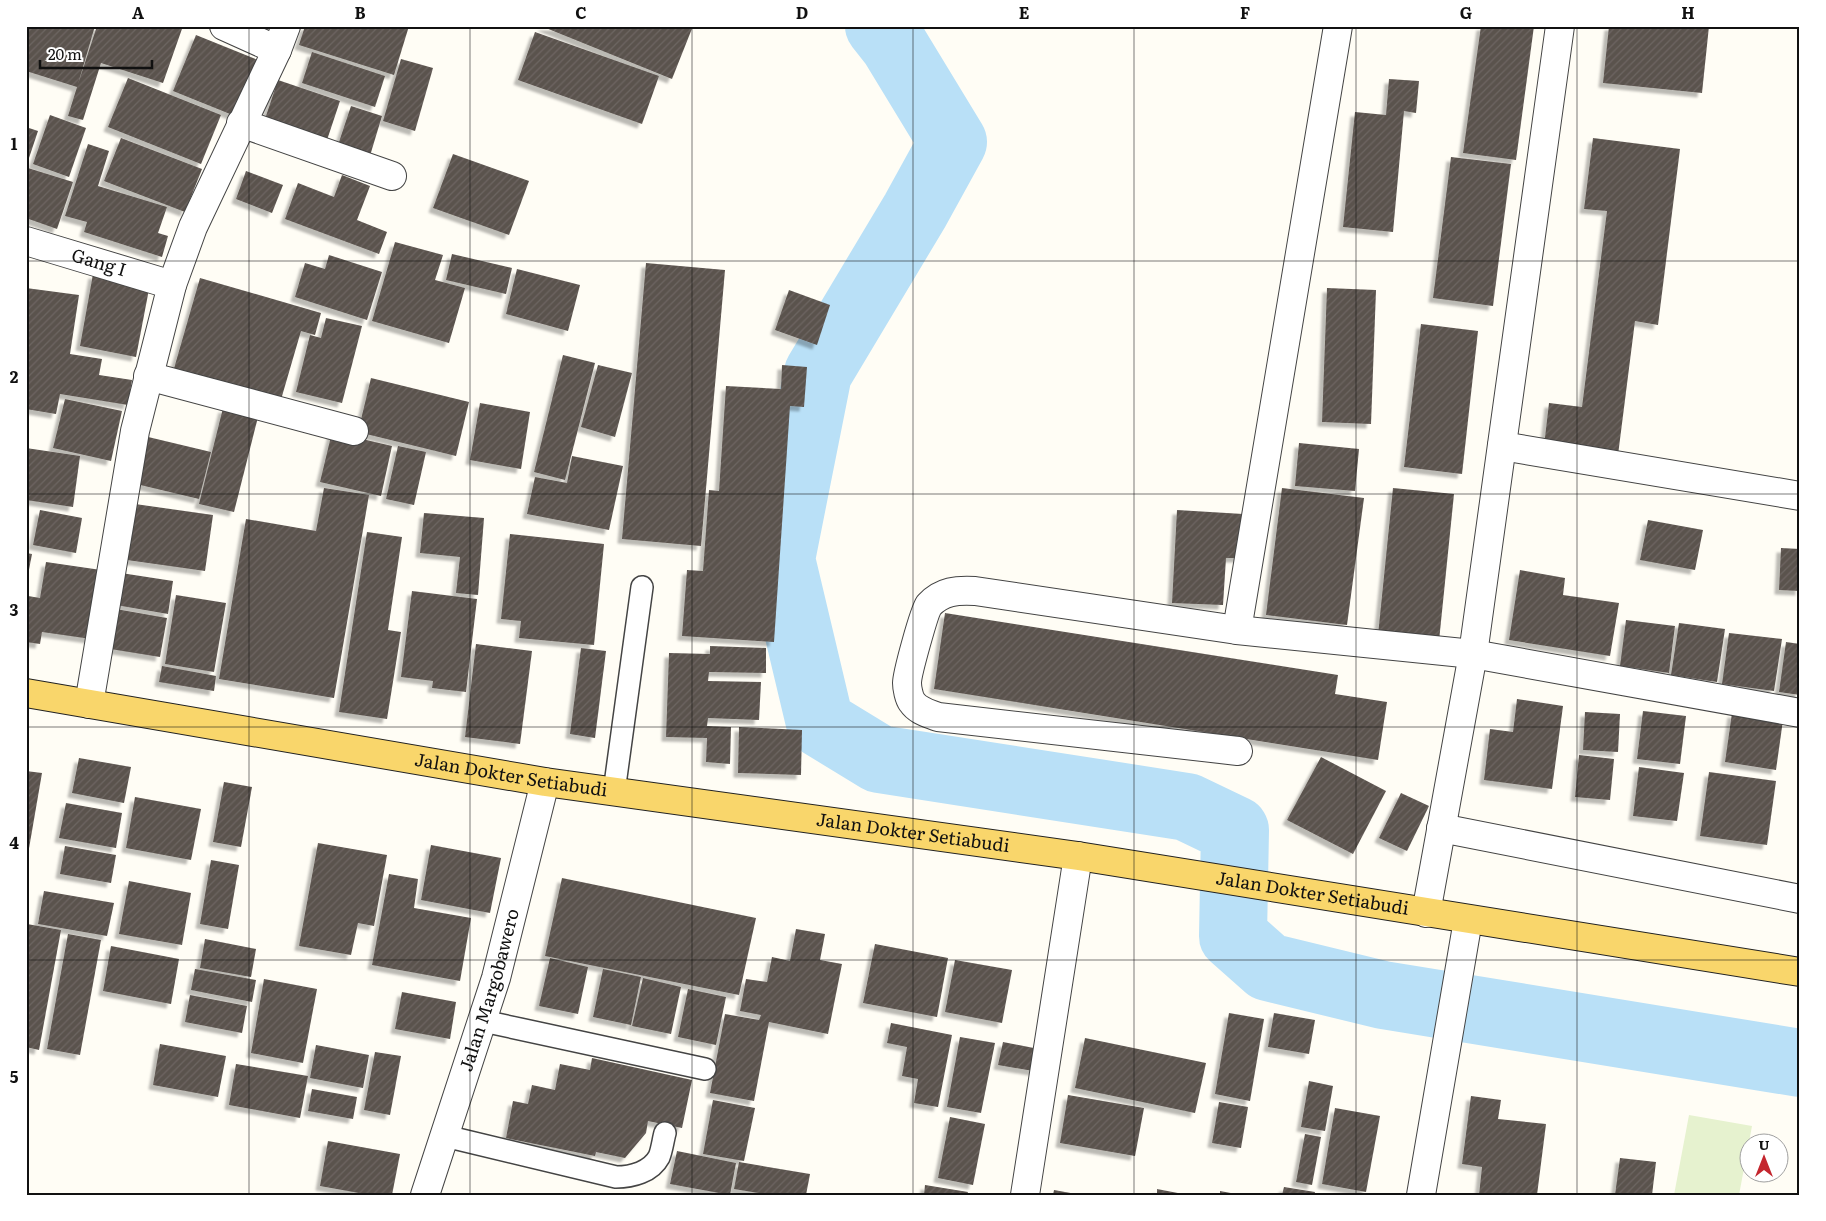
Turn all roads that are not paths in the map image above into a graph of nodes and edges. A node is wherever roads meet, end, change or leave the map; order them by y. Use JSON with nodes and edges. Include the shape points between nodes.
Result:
{"nodes":[{"id":1,"x":224,"y":26,"type":"edge"},
{"id":2,"x":1338,"y":26,"type":"edge"},
{"id":3,"x":1560,"y":26,"type":"edge"},
{"id":4,"x":281,"y":38,"type":"edge"},
{"id":5,"x":241,"y":123,"type":"junction"},
{"id":6,"x":392,"y":176,"type":"dead end"},
{"id":7,"x":26,"y":241,"type":"edge"},
{"id":8,"x":172,"y":285,"type":"junction"},
{"id":9,"x":148,"y":376,"type":"junction"},
{"id":10,"x":354,"y":431,"type":"dead end"},
{"id":11,"x":1502,"y":446,"type":"junction"},
{"id":12,"x":1800,"y":496,"type":"edge"},
{"id":13,"x":642,"y":587,"type":"dead end"},
{"id":14,"x":1237,"y":630,"type":"junction"},
{"id":15,"x":1473,"y":654,"type":"junction"},
{"id":16,"x":26,"y":693,"type":"edge"},
{"id":17,"x":90,"y":704,"type":"junction"},
{"id":18,"x":1800,"y":713,"type":"edge"},
{"id":19,"x":1238,"y":751,"type":"dead end"},
{"id":20,"x":545,"y":782,"type":"junction"},
{"id":21,"x":614,"y":792,"type":"junction"},
{"id":22,"x":1441,"y":828,"type":"junction"},
{"id":23,"x":1078,"y":856,"type":"junction"},
{"id":24,"x":1800,"y":899,"type":"edge"},
{"id":25,"x":1426,"y":913,"type":"junction"},
{"id":26,"x":1468,"y":920,"type":"junction"},
{"id":27,"x":1800,"y":972,"type":"edge"},
{"id":28,"x":482,"y":1021,"type":"junction"},
{"id":29,"x":705,"y":1069,"type":"dead end"},
{"id":30,"x":665,"y":1133,"type":"dead end"},
{"id":31,"x":445,"y":1136,"type":"junction"},
{"id":32,"x":425,"y":1195,"type":"edge"},
{"id":33,"x":1025,"y":1195,"type":"edge"},
{"id":34,"x":1421,"y":1195,"type":"edge"}],
"edges":[{"from":1,"to":4,"type":"street"},
{"from":2,"to":14,"type":"street"},
{"from":3,"to":11,"type":"street"},
{"from":4,"to":5,"type":"street"},
{"from":5,"to":6,"type":"street"},
{"from":5,"to":8,"type":"street","via":[[193,227]]},
{"from":7,"to":8,"type":"street","name":"Gang I"},
{"from":8,"to":9,"type":"street"},
{"from":9,"to":10,"type":"street"},
{"from":9,"to":17,"type":"street"},
{"from":11,"to":12,"type":"street"},
{"from":11,"to":15,"type":"street"},
{"from":13,"to":21,"type":"lane"},
{"from":14,"to":15,"type":"street"},
{"from":14,"to":19,"type":"street","via":[[953,590],[928,606],[907,683],[910,700],[919,710],[938,717]]},
{"from":15,"to":18,"type":"street"},
{"from":15,"to":22,"type":"street"},
{"from":16,"to":17,"type":"main road","name":"Jalan Dokter Setiabudi"},
{"from":17,"to":20,"type":"main road","name":"Jalan Dokter Setiabudi"},
{"from":20,"to":21,"type":"main road","name":"Jalan Dokter Setiabudi"},
{"from":20,"to":28,"type":"street","name":"Jalan Margobawero","via":[[496,978]]},
{"from":21,"to":23,"type":"main road","name":"Jalan Dokter Setiabudi"},
{"from":22,"to":24,"type":"street"},
{"from":22,"to":25,"type":"street"},
{"from":23,"to":25,"type":"main road","name":"Jalan Dokter Setiabudi"},
{"from":23,"to":33,"type":"street"},
{"from":25,"to":26,"type":"main road","name":"Jalan Dokter Setiabudi"},
{"from":26,"to":27,"type":"main road","name":"Jalan Dokter Setiabudi"},
{"from":26,"to":34,"type":"street"},
{"from":28,"to":29,"type":"lane"},
{"from":28,"to":31,"type":"street","name":"Jalan Margobawero"},
{"from":30,"to":31,"type":"lane","via":[[659,1157],[651,1166],[631,1177],[616,1177]]},
{"from":31,"to":32,"type":"street","name":"Jalan Margobawero"}]}
